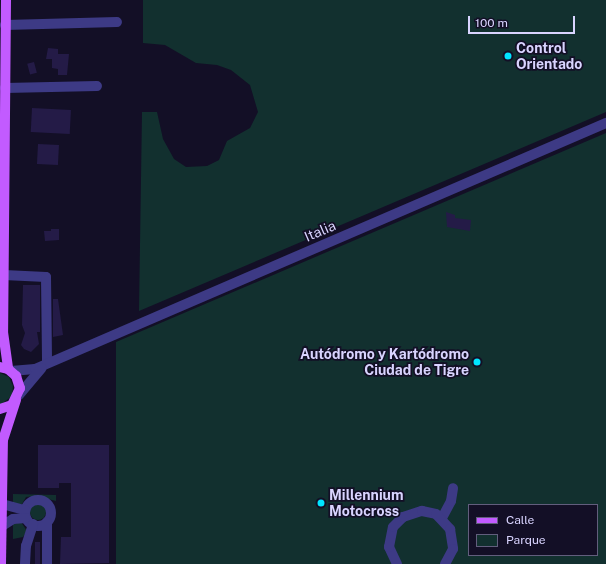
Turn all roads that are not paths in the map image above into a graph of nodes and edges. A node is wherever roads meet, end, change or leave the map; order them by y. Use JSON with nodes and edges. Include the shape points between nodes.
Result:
{"nodes":[{"id":1,"x":6,"y":0,"type":"edge"},
{"id":2,"x":117,"y":22,"type":"dead end"},
{"id":3,"x":6,"y":25,"type":"junction"},
{"id":4,"x":97,"y":86,"type":"dead end"},
{"id":5,"x":5,"y":88,"type":"junction"},
{"id":6,"x":606,"y":123,"type":"edge"},
{"id":7,"x":4,"y":275,"type":"junction"},
{"id":8,"x":46,"y":363,"type":"junction"},
{"id":9,"x":6,"y":369,"type":"edge"},
{"id":10,"x":17,"y":398,"type":"junction"},
{"id":11,"x":0,"y":409,"type":"edge"},
{"id":12,"x":453,"y":488,"type":"dead end"},
{"id":13,"x":2,"y":504,"type":"junction"},
{"id":14,"x":28,"y":518,"type":"junction"},
{"id":15,"x":442,"y":518,"type":"junction"},
{"id":16,"x":47,"y":522,"type":"junction"},
{"id":17,"x":2,"y":526,"type":"junction"},
{"id":18,"x":31,"y":535,"type":"junction"},
{"id":19,"x":47,"y":535,"type":"junction"},
{"id":20,"x":1,"y":564,"type":"edge"},
{"id":21,"x":25,"y":564,"type":"edge"},
{"id":22,"x":47,"y":564,"type":"edge"},
{"id":23,"x":397,"y":564,"type":"edge"},
{"id":24,"x":445,"y":564,"type":"edge"}],
"edges":[{"from":1,"to":3,"type":"main road"},
{"from":2,"to":3,"type":"street"},
{"from":3,"to":5,"type":"main road"},
{"from":4,"to":5,"type":"street"},
{"from":5,"to":7,"type":"main road"},
{"from":6,"to":8,"type":"street","name":"Italia"},
{"from":7,"to":8,"type":"street","via":[[46,277]]},
{"from":7,"to":9,"type":"main road","via":[[3,332]]},
{"from":8,"to":9,"type":"street","name":"Italia","via":[[30,371]]},
{"from":8,"to":10,"type":"street","name":"Italia"},
{"from":9,"to":10,"type":"main road","via":[[19,381]]},
{"from":10,"to":11,"type":"main road","via":[[12,405]]},
{"from":10,"to":13,"type":"main road","via":[[3,440]]},
{"from":12,"to":15,"type":"street","via":[[451,501]]},
{"from":13,"to":14,"type":"street"},
{"from":13,"to":17,"type":"main road"},
{"from":14,"to":16,"type":"street"},
{"from":14,"to":16,"type":"street","via":[[33,501],[42,500],[50,510]]},
{"from":14,"to":17,"type":"street","via":[[13,519]]},
{"from":14,"to":18,"type":"street"},
{"from":15,"to":23,"type":"street","via":[[422,510],[409,513],[397,521],[389,540],[391,554]]},
{"from":15,"to":24,"type":"street","via":[[450,529],[453,542],[451,556]]},
{"from":16,"to":19,"type":"street"},
{"from":17,"to":20,"type":"main road"},
{"from":18,"to":19,"type":"street"},
{"from":18,"to":21,"type":"street","via":[[26,546]]},
{"from":19,"to":22,"type":"street"}]}
